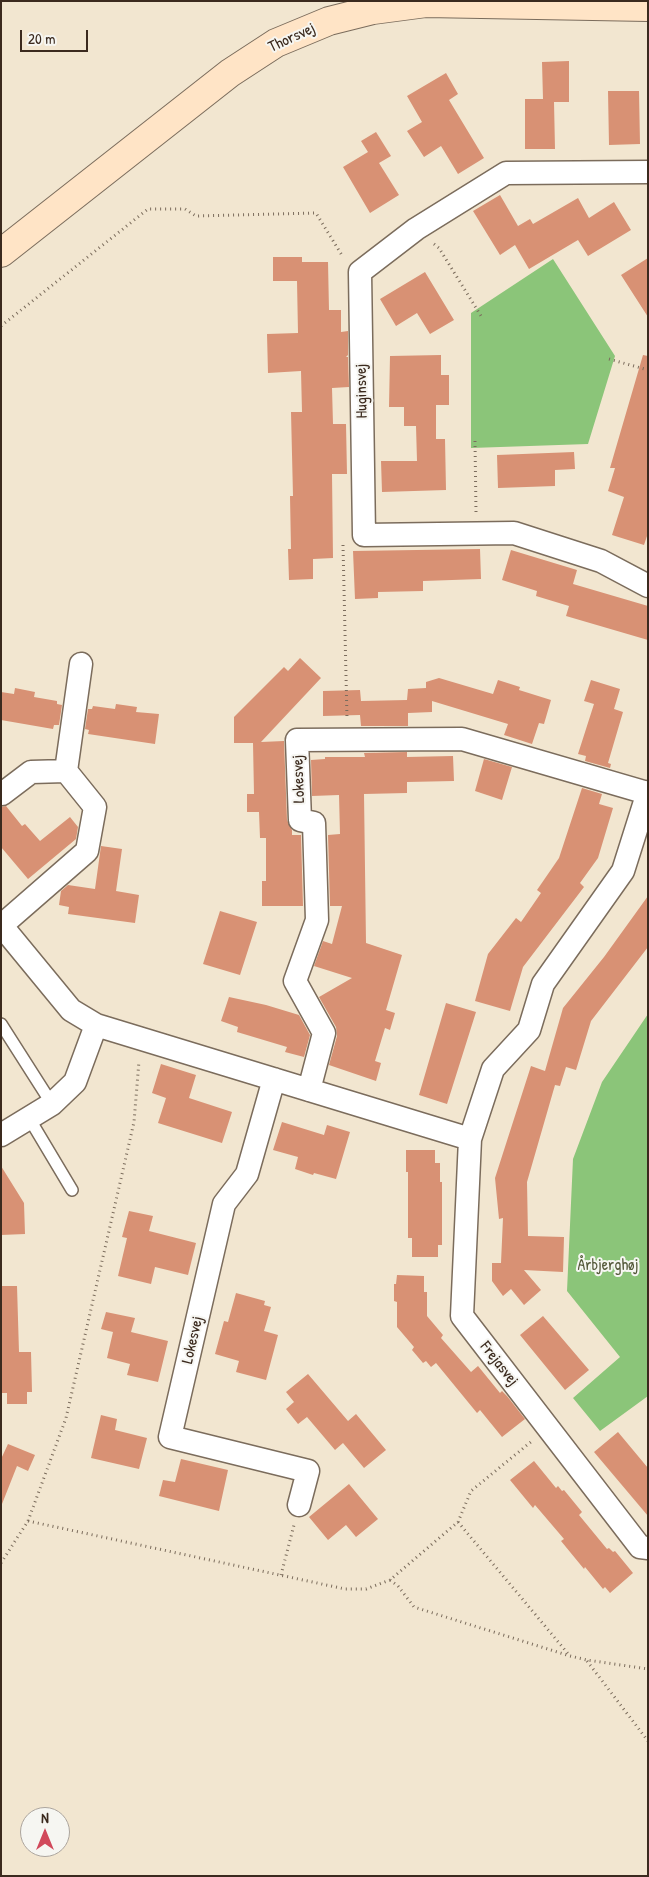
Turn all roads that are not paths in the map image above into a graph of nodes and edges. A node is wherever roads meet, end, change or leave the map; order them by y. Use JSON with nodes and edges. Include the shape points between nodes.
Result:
{"nodes":[{"id":1,"x":648,"y":7,"type":"edge"},
{"id":2,"x":648,"y":172,"type":"edge"},
{"id":3,"x":1,"y":253,"type":"edge"},
{"id":4,"x":647,"y":584,"type":"edge"},
{"id":5,"x":81,"y":664,"type":"dead end"},
{"id":6,"x":66,"y":771,"type":"junction"},
{"id":7,"x":648,"y":792,"type":"edge"},
{"id":8,"x":2,"y":794,"type":"edge"},
{"id":9,"x":2,"y":925,"type":"edge"},
{"id":10,"x":1,"y":1024,"type":"edge"},
{"id":11,"x":96,"y":1025,"type":"junction"},
{"id":12,"x":274,"y":1078,"type":"junction"},
{"id":13,"x":309,"y":1090,"type":"junction"},
{"id":14,"x":52,"y":1104,"type":"junction"},
{"id":15,"x":29,"y":1118,"type":"junction"},
{"id":16,"x":1,"y":1134,"type":"edge"},
{"id":17,"x":470,"y":1139,"type":"junction"},
{"id":18,"x":72,"y":1190,"type":"dead end"},
{"id":19,"x":299,"y":1505,"type":"road end"},
{"id":20,"x":648,"y":1548,"type":"edge"}],
"edges":[{"from":1,"to":3,"type":"street","name":"Thorsvej","via":[[426,3],[372,10],[329,21],[276,43],[230,73]]},
{"from":2,"to":4,"type":"street","name":"Huginsvej","via":[[506,173],[416,229],[360,272],[364,536],[514,533],[601,561]]},
{"from":5,"to":6,"type":"street"},
{"from":6,"to":8,"type":"street","via":[[31,772]]},
{"from":6,"to":9,"type":"street","via":[[95,807],[87,851]]},
{"from":7,"to":13,"type":"street","name":"Lokesvej","via":[[462,739],[297,740],[300,820],[314,823],[317,920],[295,981],[324,1032]]},
{"from":7,"to":17,"type":"street","name":"Lokesvej","via":[[623,871],[543,984],[529,1030],[493,1069]]},
{"from":9,"to":11,"type":"street","via":[[71,1010]]},
{"from":10,"to":14,"type":"lane"},
{"from":11,"to":12,"type":"street"},
{"from":11,"to":14,"type":"street","via":[[75,1082]]},
{"from":12,"to":13,"type":"street"},
{"from":12,"to":19,"type":"street","name":"Lokesvej","via":[[247,1174],[224,1204],[170,1437],[308,1471]]},
{"from":13,"to":17,"type":"street"},
{"from":14,"to":15,"type":"street"},
{"from":15,"to":16,"type":"street"},
{"from":15,"to":18,"type":"lane"},
{"from":17,"to":20,"type":"street","name":"Frejasvej","via":[[462,1316],[640,1547]]}]}
